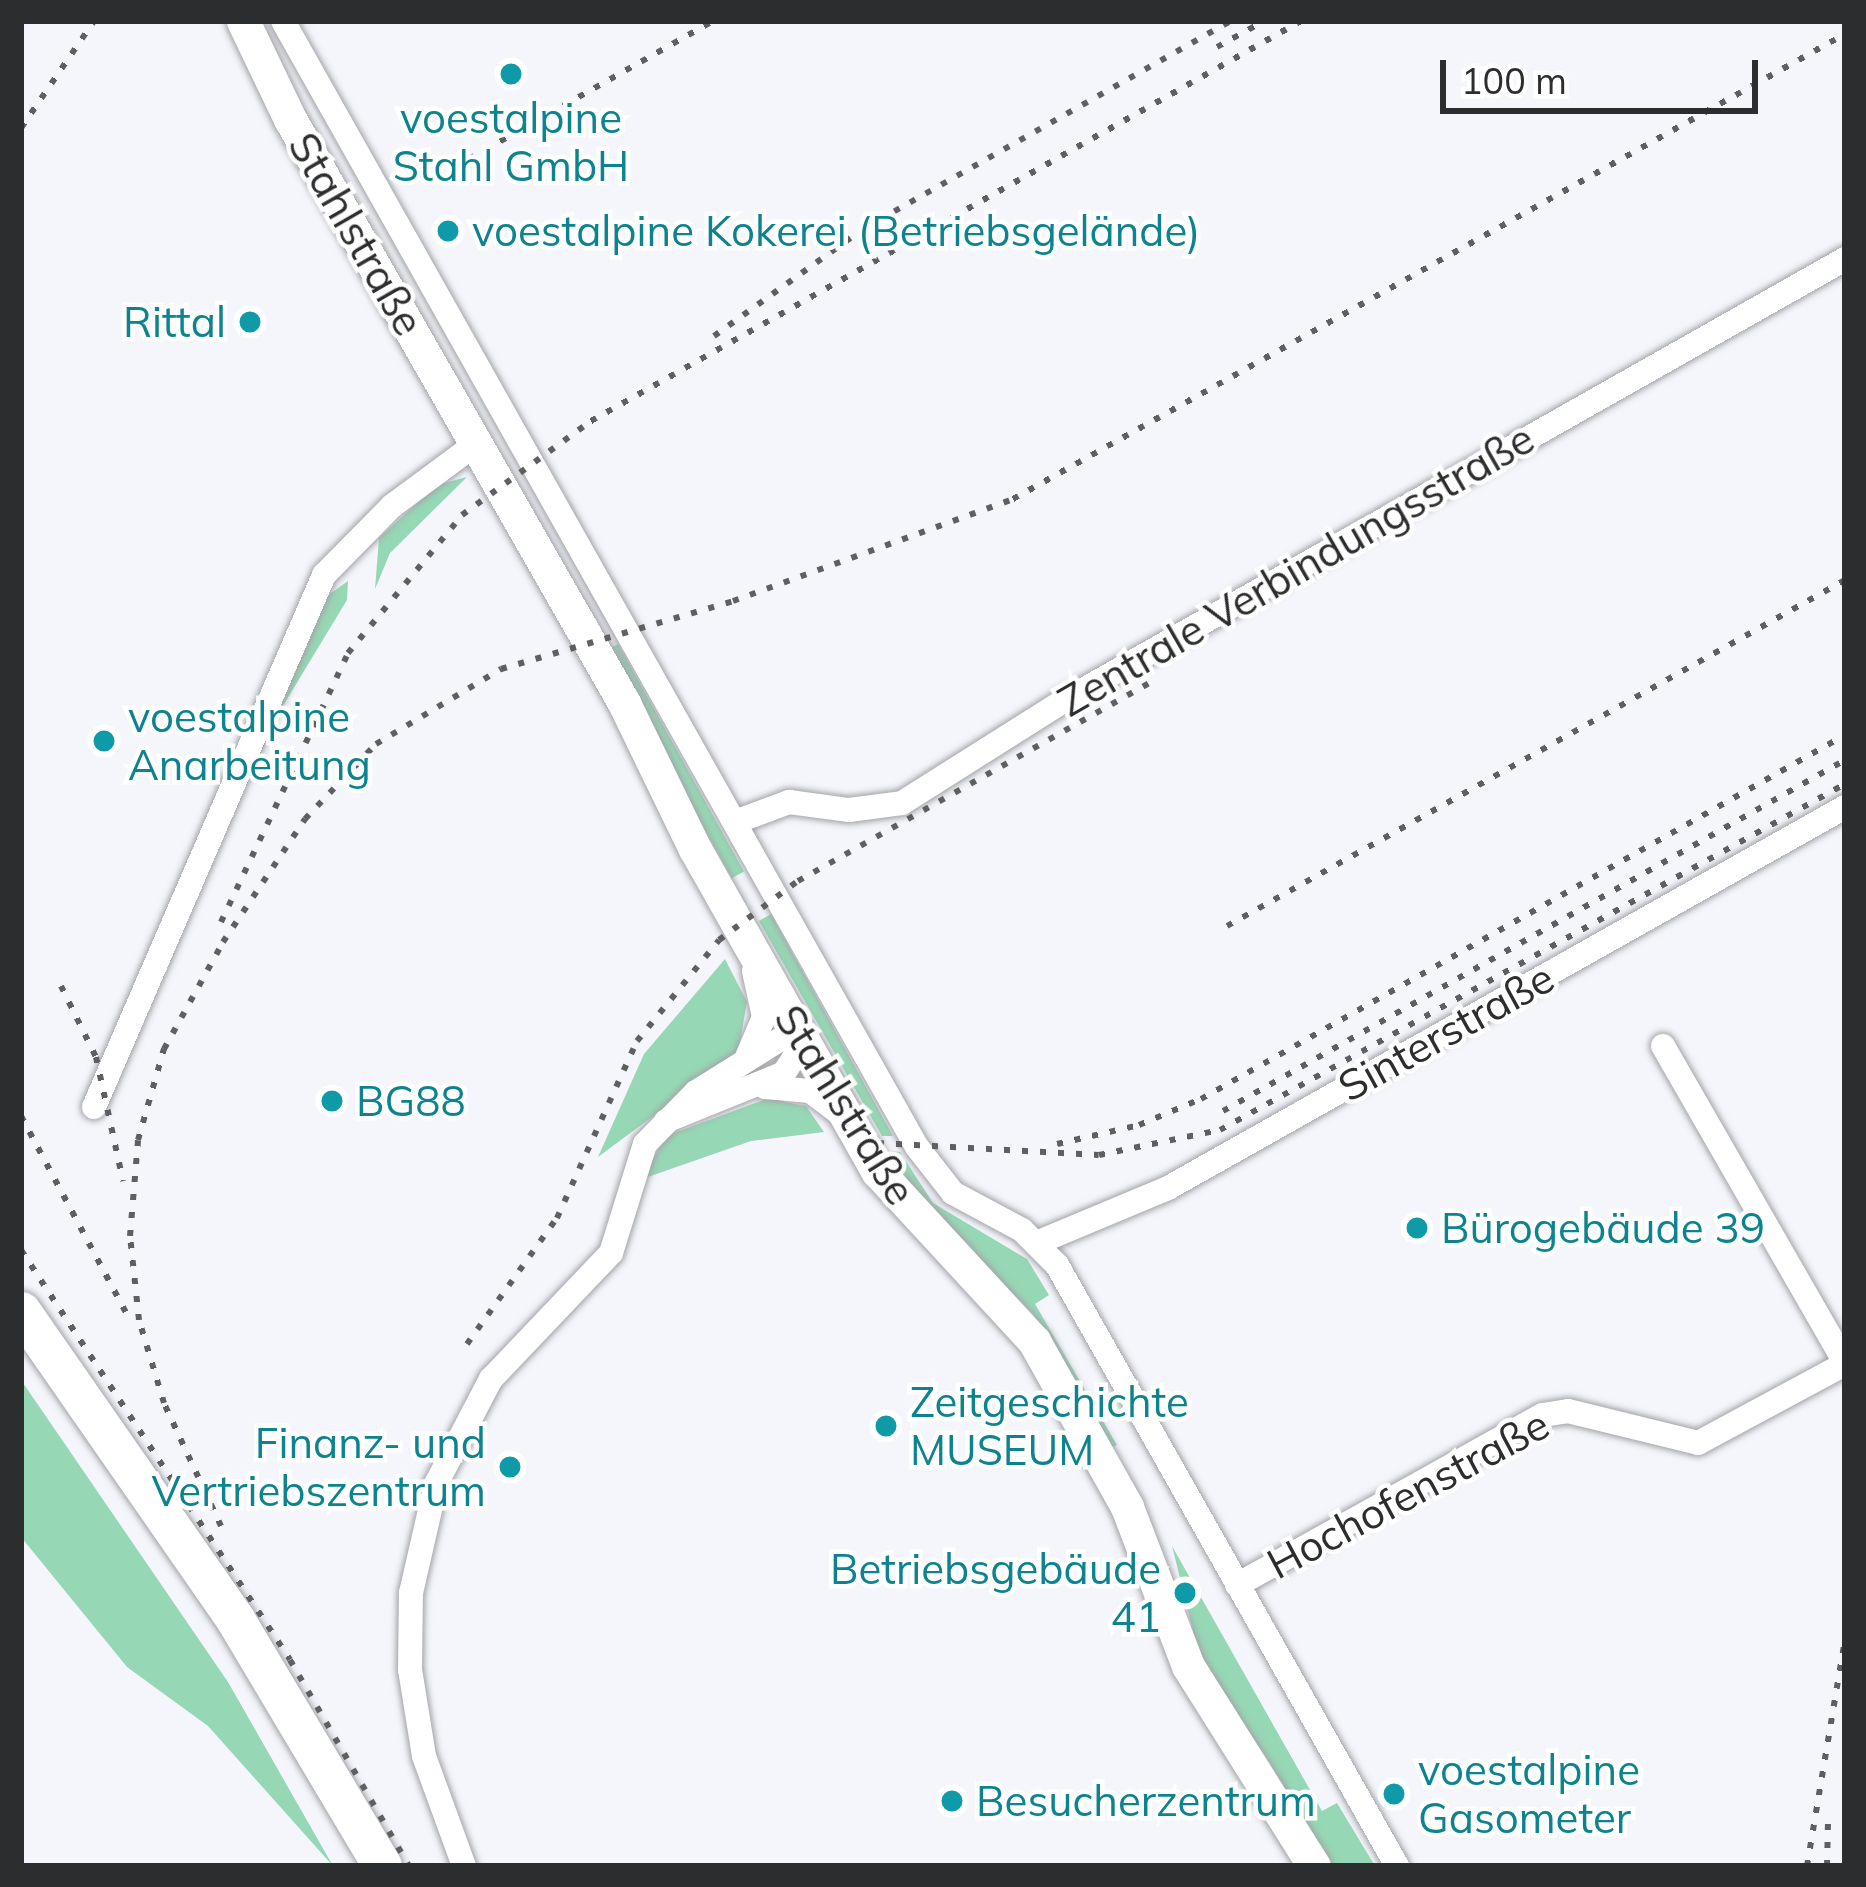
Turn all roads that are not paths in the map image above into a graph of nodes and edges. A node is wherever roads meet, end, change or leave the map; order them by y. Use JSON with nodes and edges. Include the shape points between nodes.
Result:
{"nodes":[{"id":1,"x":243,"y":21,"type":"edge"},
{"id":2,"x":284,"y":21,"type":"edge"},
{"id":3,"x":1845,"y":260,"type":"edge"},
{"id":4,"x":477,"y":443,"type":"junction"},
{"id":5,"x":1845,"y":807,"type":"edge"},
{"id":6,"x":735,"y":822,"type":"junction"},
{"id":7,"x":746,"y":939,"type":"junction"},
{"id":8,"x":800,"y":1035,"type":"junction"},
{"id":9,"x":1663,"y":1046,"type":"dead end"},
{"id":10,"x":746,"y":1059,"type":"junction"},
{"id":11,"x":757,"y":1088,"type":"junction"},
{"id":12,"x":94,"y":1107,"type":"dead end"},
{"id":13,"x":848,"y":1120,"type":"junction"},
{"id":14,"x":663,"y":1121,"type":"junction"},
{"id":15,"x":1039,"y":1242,"type":"junction"},
{"id":16,"x":21,"y":1311,"type":"edge"},
{"id":17,"x":21,"y":1356,"type":"edge"},
{"id":18,"x":1845,"y":1363,"type":"edge"},
{"id":19,"x":1237,"y":1585,"type":"junction"},
{"id":20,"x":352,"y":1866,"type":"edge"},
{"id":21,"x":382,"y":1866,"type":"edge"},
{"id":22,"x":464,"y":1866,"type":"edge"},
{"id":23,"x":1314,"y":1866,"type":"edge"},
{"id":24,"x":1397,"y":1866,"type":"edge"}],
"edges":[{"from":1,"to":4,"type":"street","name":"Stahlstraße","via":[[290,119]]},
{"from":2,"to":6,"type":"street"},
{"from":3,"to":6,"type":"street","name":"Zentrale Verbindungsstraße","via":[[1062,702],[902,803],[863,810],[789,802]]},
{"from":4,"to":7,"type":"street","name":"Stahlstraße"},
{"from":4,"to":12,"type":"street","via":[[392,506],[324,575]]},
{"from":5,"to":15,"type":"street","name":"Sinterstraße","via":[[1168,1189]]},
{"from":6,"to":15,"type":"street","via":[[934,1174],[967,1204]]},
{"from":7,"to":8,"type":"street","name":"Stahlstraße"},
{"from":7,"to":10,"type":"street","via":[[764,1018]]},
{"from":8,"to":10,"type":"street"},
{"from":8,"to":11,"type":"street","via":[[796,1062]]},
{"from":8,"to":13,"type":"street","name":"Stahlstraße"},
{"from":9,"to":18,"type":"street","name":"Hochofenstraße"},
{"from":10,"to":14,"type":"street"},
{"from":11,"to":13,"type":"street","via":[[789,1083]]},
{"from":11,"to":14,"type":"street"},
{"from":13,"to":23,"type":"street","name":"Stahlstraße","via":[[894,1196],[993,1289],[1034,1341],[1127,1507],[1181,1654]]},
{"from":14,"to":22,"type":"street","via":[[632,1170],[611,1253],[490,1379],[444,1466],[420,1538],[411,1593],[413,1702]]},
{"from":15,"to":19,"type":"street"},
{"from":16,"to":21,"type":"main road","via":[[235,1619]]},
{"from":17,"to":20,"type":"main road","via":[[256,1703]]},
{"from":18,"to":19,"type":"street","name":"Hochofenstraße","via":[[1698,1443],[1568,1412],[1543,1415]]},
{"from":19,"to":24,"type":"street"}]}
